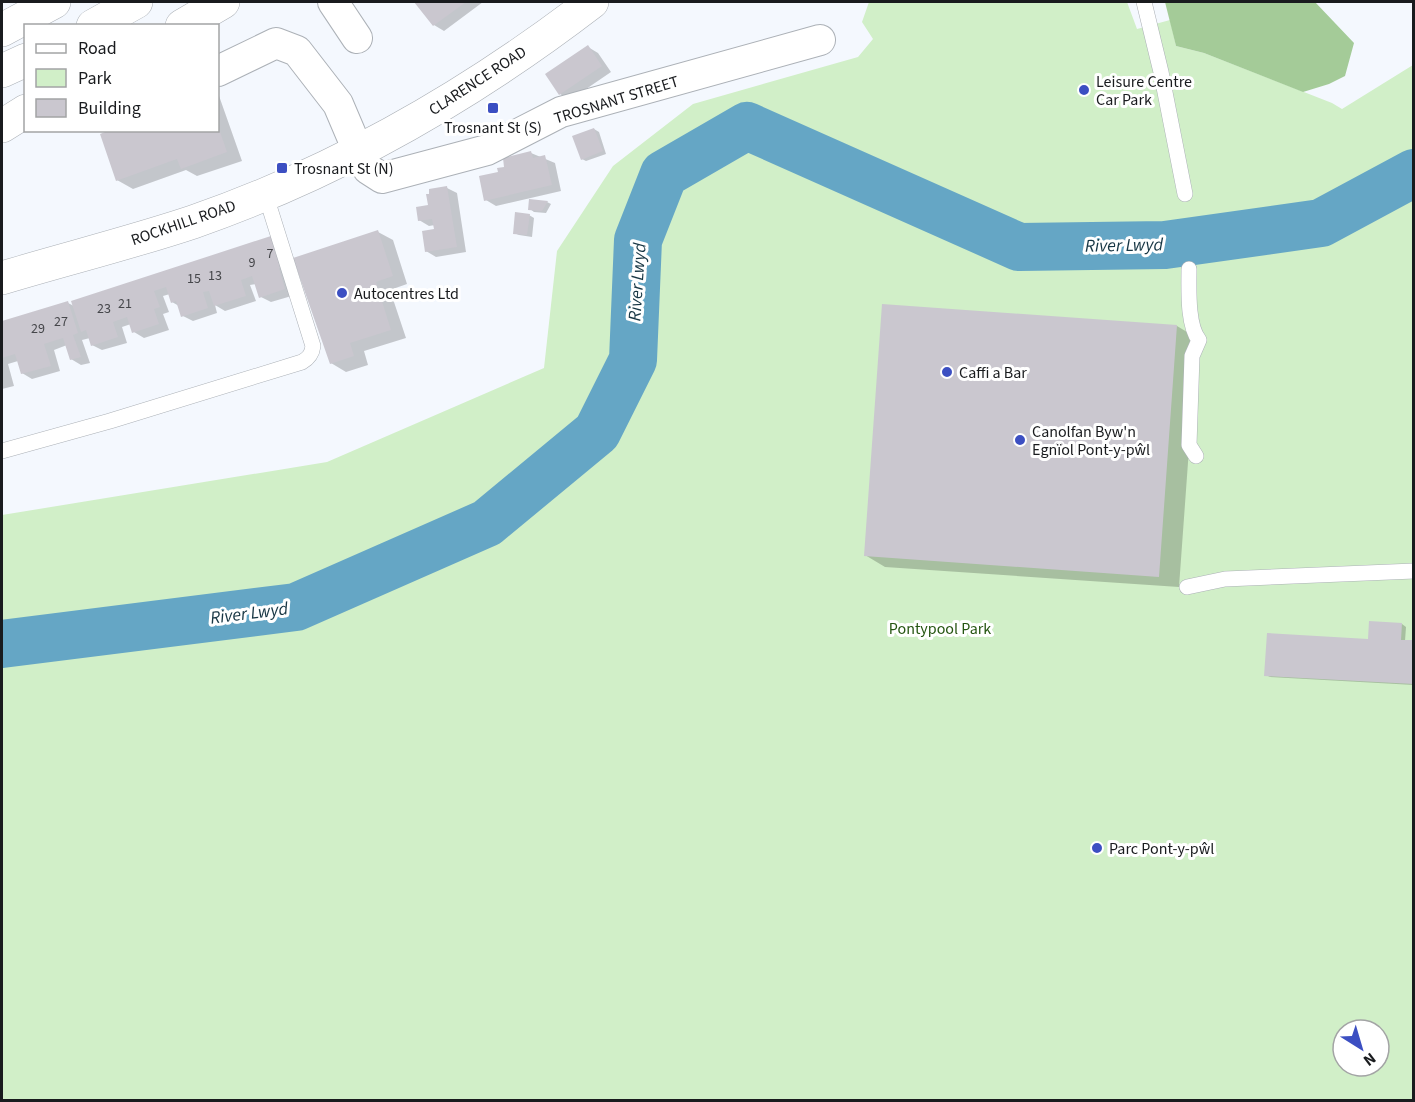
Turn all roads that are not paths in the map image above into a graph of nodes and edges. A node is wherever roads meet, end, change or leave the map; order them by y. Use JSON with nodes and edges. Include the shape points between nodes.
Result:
{"nodes":[{"id":1,"x":54,"y":2,"type":"edge"},
{"id":2,"x":136,"y":2,"type":"edge"},
{"id":3,"x":223,"y":2,"type":"edge"},
{"id":4,"x":333,"y":2,"type":"edge"},
{"id":5,"x":592,"y":2,"type":"edge"},
{"id":6,"x":1144,"y":2,"type":"edge"},
{"id":7,"x":97,"y":24,"type":"edge"},
{"id":8,"x":185,"y":24,"type":"edge"},
{"id":9,"x":2,"y":30,"type":"edge"},
{"id":10,"x":357,"y":38,"type":"dead end"},
{"id":11,"x":820,"y":40,"type":"dead end"},
{"id":12,"x":24,"y":61,"type":"edge"},
{"id":13,"x":2,"y":71,"type":"edge"},
{"id":14,"x":219,"y":71,"type":"edge"},
{"id":15,"x":24,"y":112,"type":"edge"},
{"id":16,"x":2,"y":126,"type":"edge"},
{"id":17,"x":358,"y":151,"type":"junction"},
{"id":18,"x":265,"y":193,"type":"junction"},
{"id":19,"x":1185,"y":194,"type":"dead end"},
{"id":20,"x":1189,"y":269,"type":"dead end"},
{"id":21,"x":2,"y":278,"type":"edge"},
{"id":22,"x":2,"y":451,"type":"edge"},
{"id":23,"x":1196,"y":456,"type":"dead end"},
{"id":24,"x":1413,"y":571,"type":"edge"},
{"id":25,"x":1187,"y":587,"type":"dead end"}],
"edges":[{"from":1,"to":9,"type":"street"},
{"from":2,"to":7,"type":"street"},
{"from":3,"to":8,"type":"street"},
{"from":4,"to":10,"type":"street"},
{"from":5,"to":17,"type":"street","name":"CLARENCE ROAD","via":[[471,88]]},
{"from":6,"to":19,"type":"lane"},
{"from":11,"to":17,"type":"street","name":"TROSNANT STREET","via":[[561,112],[487,150],[382,178],[368,169]]},
{"from":12,"to":13,"type":"street"},
{"from":14,"to":17,"type":"street","via":[[276,43],[297,51],[338,105]]},
{"from":15,"to":16,"type":"street"},
{"from":17,"to":18,"type":"street","name":"ROCKHILL ROAD"},
{"from":18,"to":21,"type":"street","name":"ROCKHILL ROAD","via":[[193,222]]},
{"from":18,"to":22,"type":"lane","via":[[314,346],[308,358]]},
{"from":20,"to":23,"type":"lane","via":[[1190,303],[1199,340],[1192,356],[1190,445]]},
{"from":24,"to":25,"type":"lane","via":[[1225,579]]}]}
